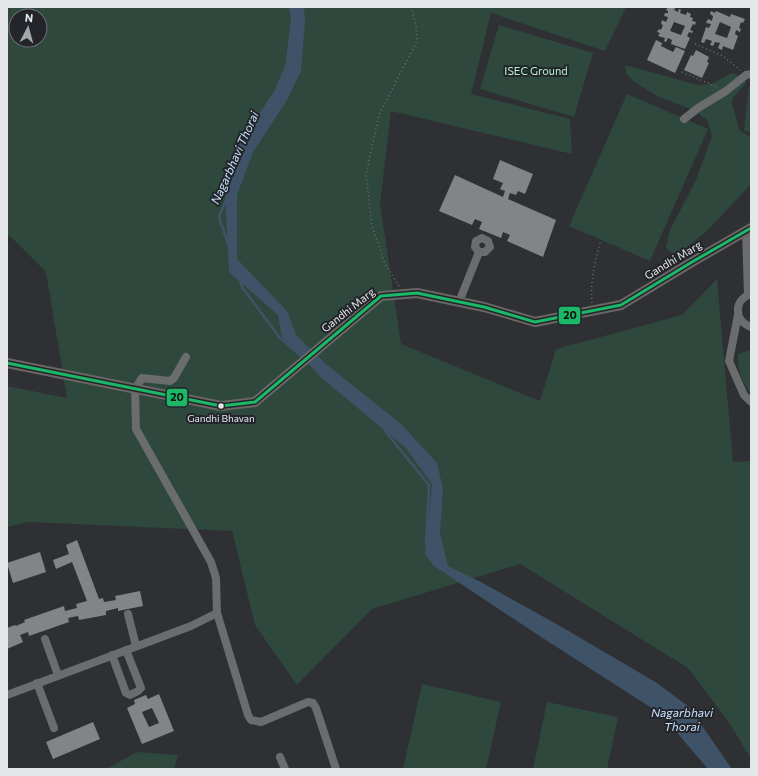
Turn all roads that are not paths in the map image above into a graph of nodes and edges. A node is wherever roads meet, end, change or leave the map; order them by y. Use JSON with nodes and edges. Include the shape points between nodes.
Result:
{"nodes":[{"id":1,"x":748,"y":74,"type":"edge"},
{"id":2,"x":684,"y":119,"type":"dead end"},
{"id":3,"x":749,"y":229,"type":"edge"},
{"id":4,"x":479,"y":252,"type":"dead end"},
{"id":5,"x":749,"y":294,"type":"edge"},
{"id":6,"x":459,"y":302,"type":"junction"},
{"id":7,"x":738,"y":315,"type":"junction"},
{"id":8,"x":751,"y":327,"type":"edge"},
{"id":9,"x":186,"y":357,"type":"dead end"},
{"id":10,"x":7,"y":363,"type":"edge"},
{"id":11,"x":135,"y":389,"type":"junction"},
{"id":12,"x":751,"y":402,"type":"edge"},
{"id":13,"x":217,"y":613,"type":"junction"},
{"id":14,"x":128,"y":614,"type":"dead end"},
{"id":15,"x":45,"y":639,"type":"dead end"},
{"id":16,"x":136,"y":646,"type":"junction"},
{"id":17,"x":126,"y":650,"type":"junction"},
{"id":18,"x":112,"y":655,"type":"junction"},
{"id":19,"x":58,"y":675,"type":"junction"},
{"id":20,"x":37,"y":683,"type":"junction"},
{"id":21,"x":7,"y":694,"type":"edge"},
{"id":22,"x":54,"y":728,"type":"dead end"},
{"id":23,"x":280,"y":757,"type":"dead end"},
{"id":24,"x":285,"y":769,"type":"edge"},
{"id":25,"x":336,"y":769,"type":"edge"}],
"edges":[{"from":1,"to":2,"type":"lane"},
{"from":3,"to":5,"type":"lane"},
{"from":3,"to":6,"type":"main road","name":"Gandhi Marg","via":[[621,305],[535,322]]},
{"from":4,"to":6,"type":"lane"},
{"from":5,"to":7,"type":"lane","via":[[740,302]]},
{"from":6,"to":11,"type":"main road","name":"Gandhi Marg","via":[[417,293],[381,296],[255,402],[221,406]]},
{"from":7,"to":8,"type":"lane","via":[[743,323]]},
{"from":7,"to":12,"type":"lane","via":[[730,361],[744,395]]},
{"from":9,"to":11,"type":"lane","via":[[170,381],[142,378]]},
{"from":10,"to":11,"type":"main road","name":"Gandhi Marg"},
{"from":11,"to":13,"type":"lane","via":[[136,428],[211,562],[216,578]]},
{"from":13,"to":16,"type":"lane","via":[[191,626]]},
{"from":13,"to":25,"type":"lane","via":[[251,720],[261,722],[308,702],[313,703]]},
{"from":14,"to":16,"type":"lane"},
{"from":15,"to":19,"type":"lane"},
{"from":16,"to":17,"type":"lane"},
{"from":17,"to":18,"type":"lane"},
{"from":17,"to":18,"type":"lane","via":[[140,688],[130,695],[126,693]]},
{"from":18,"to":19,"type":"lane"},
{"from":19,"to":20,"type":"lane"},
{"from":20,"to":21,"type":"lane"},
{"from":20,"to":22,"type":"lane"},
{"from":23,"to":24,"type":"lane"}]}
